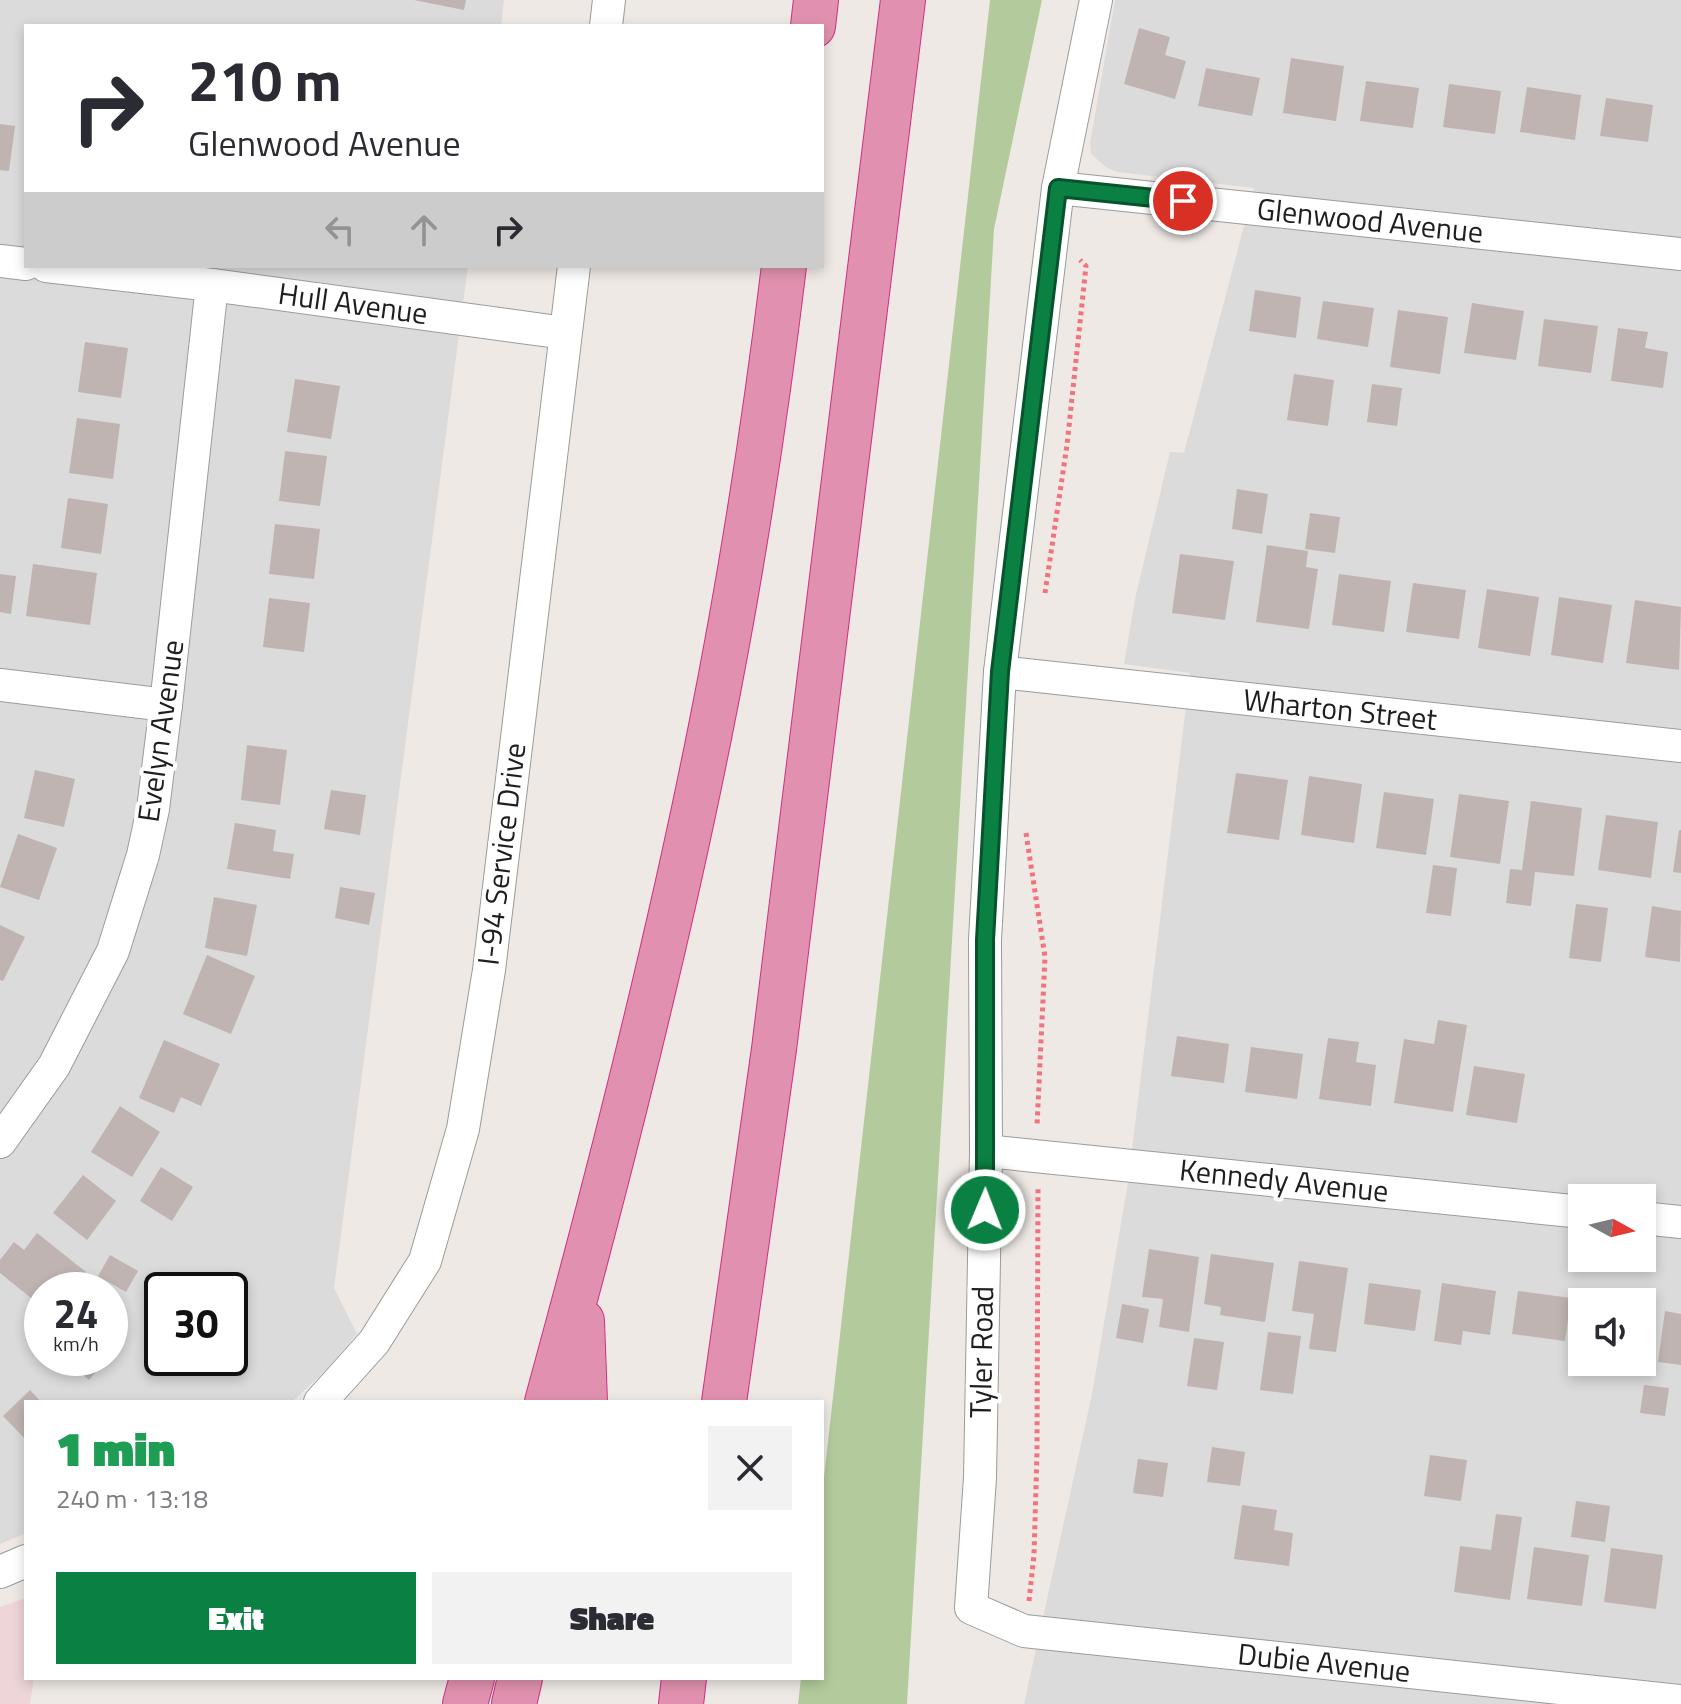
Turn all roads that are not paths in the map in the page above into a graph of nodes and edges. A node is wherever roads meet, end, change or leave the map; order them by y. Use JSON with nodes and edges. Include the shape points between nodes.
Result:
{"nodes":[{"id":1,"x":609,"y":0,"type":"edge"},
{"id":2,"x":816,"y":0,"type":"edge"},
{"id":3,"x":903,"y":0,"type":"edge"},
{"id":4,"x":1096,"y":0,"type":"edge"},
{"id":5,"x":606,"y":24,"type":"edge"},
{"id":6,"x":813,"y":24,"type":"edge"},
{"id":7,"x":1058,"y":188,"type":"junction"},
{"id":8,"x":1681,"y":254,"type":"edge"},
{"id":9,"x":0,"y":261,"type":"edge"},
{"id":10,"x":24,"y":264,"type":"edge"},
{"id":11,"x":63,"y":268,"type":"edge"},
{"id":12,"x":574,"y":268,"type":"edge"},
{"id":13,"x":784,"y":268,"type":"edge"},
{"id":14,"x":212,"y":285,"type":"junction"},
{"id":15,"x":565,"y":333,"type":"junction"},
{"id":16,"x":1000,"y":672,"type":"junction"},
{"id":17,"x":0,"y":685,"type":"edge"},
{"id":18,"x":166,"y":705,"type":"junction"},
{"id":19,"x":1681,"y":746,"type":"edge"},
{"id":20,"x":0,"y":1142,"type":"edge"},
{"id":21,"x":986,"y":1151,"type":"junction"},
{"id":22,"x":1568,"y":1211,"type":"edge"},
{"id":23,"x":1656,"y":1219,"type":"edge"},
{"id":24,"x":1681,"y":1222,"type":"edge"},
{"id":25,"x":580,"y":1282,"type":"junction"},
{"id":26,"x":322,"y":1400,"type":"edge"},
{"id":27,"x":548,"y":1400,"type":"edge"},
{"id":28,"x":585,"y":1400,"type":"edge"},
{"id":29,"x":724,"y":1400,"type":"edge"},
{"id":30,"x":24,"y":1562,"type":"edge"},
{"id":31,"x":0,"y":1572,"type":"edge"},
{"id":32,"x":971,"y":1608,"type":"joint"},
{"id":33,"x":471,"y":1680,"type":"edge"},
{"id":34,"x":520,"y":1680,"type":"edge"},
{"id":35,"x":684,"y":1680,"type":"edge"},
{"id":36,"x":1681,"y":1701,"type":"edge"},
{"id":37,"x":465,"y":1704,"type":"edge"},
{"id":38,"x":514,"y":1704,"type":"edge"},
{"id":39,"x":681,"y":1704,"type":"edge"}],
"edges":[{"from":1,"to":5,"type":"street"},
{"from":2,"to":6,"type":"highway"},
{"from":3,"to":29,"type":"highway","via":[[774,1049]]},
{"from":4,"to":7,"type":"street","name":"Tyler Road"},
{"from":7,"to":8,"type":"street","name":"Glenwood Avenue"},
{"from":7,"to":16,"type":"street","name":"Tyler Road"},
{"from":9,"to":10,"type":"street"},
{"from":11,"to":14,"type":"street","name":"Hull Avenue"},
{"from":12,"to":15,"type":"street","name":"I-94 Service Drive"},
{"from":13,"to":25,"type":"highway","via":[[747,530],[711,730],[671,918]]},
{"from":14,"to":15,"type":"street","name":"Hull Avenue"},
{"from":14,"to":18,"type":"street","name":"Evelyn Avenue"},
{"from":15,"to":26,"type":"street","name":"I-94 Service Drive","via":[[489,970],[463,1129],[425,1261],[374,1342]]},
{"from":16,"to":19,"type":"street","name":"Wharton Street"},
{"from":16,"to":21,"type":"street","name":"Tyler Road","via":[[985,940]]},
{"from":17,"to":18,"type":"street"},
{"from":18,"to":20,"type":"street","name":"Evelyn Avenue","via":[[150,825],[113,951],[54,1066]]},
{"from":21,"to":22,"type":"street","name":"Kennedy Avenue"},
{"from":21,"to":32,"type":"street","name":"Tyler Road","via":[[980,1478]]},
{"from":23,"to":24,"type":"street"},
{"from":25,"to":27,"type":"highway"},
{"from":25,"to":28,"type":"highway"},
{"from":30,"to":31,"type":"street"},
{"from":32,"to":36,"type":"street","name":"Dubie Avenue","via":[[1024,1631]]},
{"from":33,"to":37,"type":"highway"},
{"from":34,"to":38,"type":"highway"},
{"from":35,"to":39,"type":"highway"}]}
